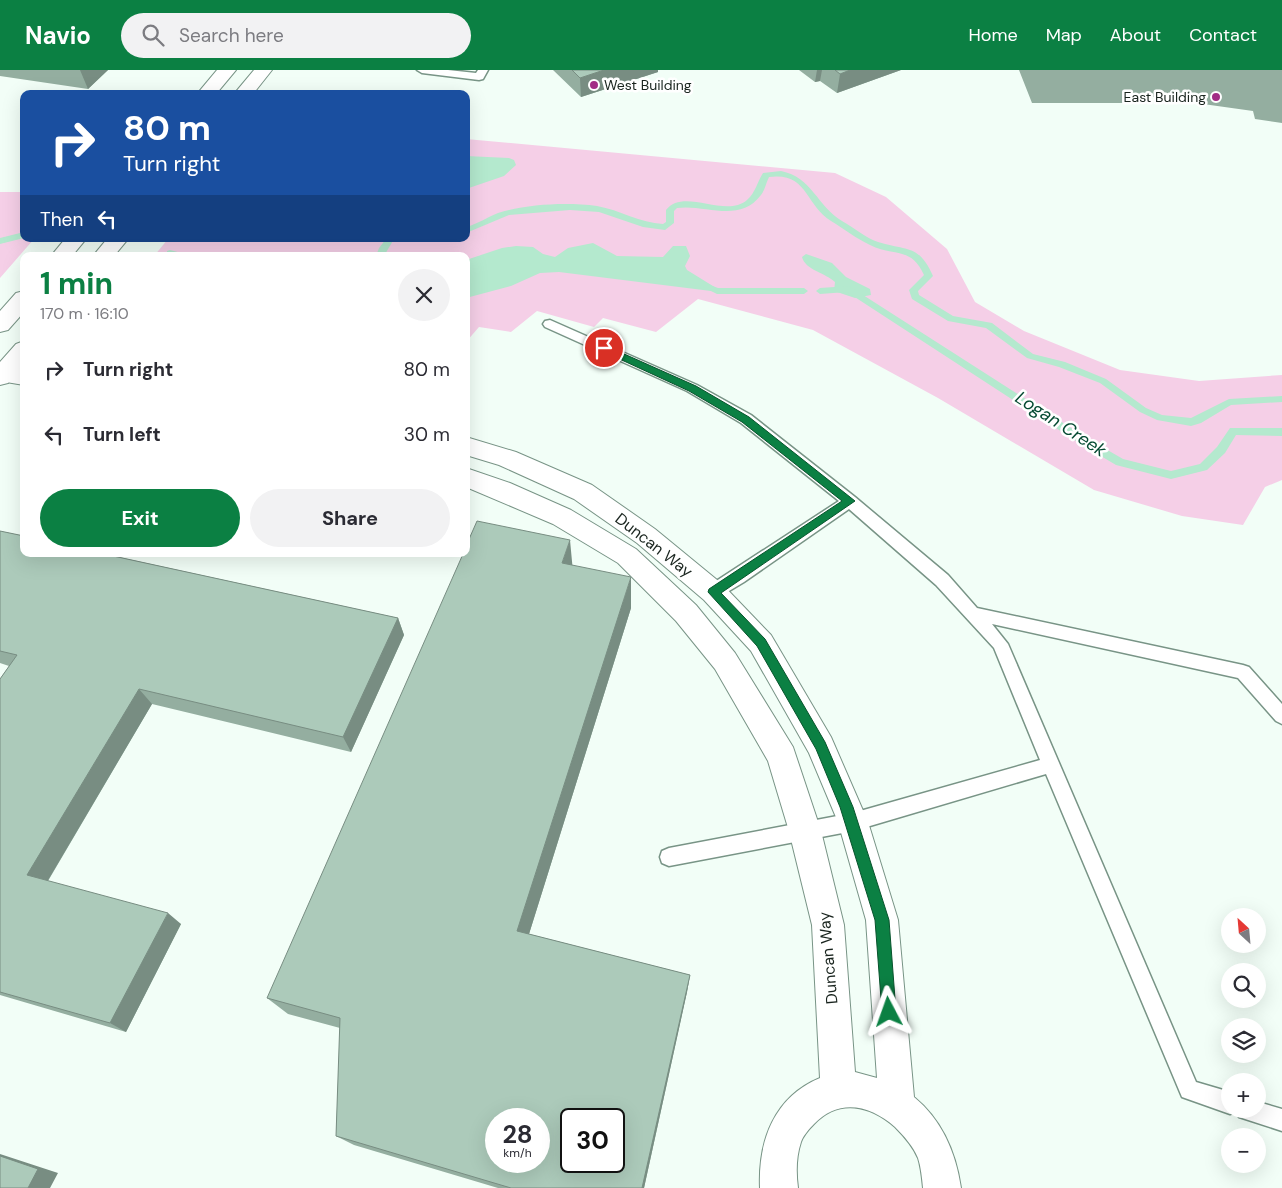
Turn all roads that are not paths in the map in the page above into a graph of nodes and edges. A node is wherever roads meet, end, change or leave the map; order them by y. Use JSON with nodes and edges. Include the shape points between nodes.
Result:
{"nodes":[{"id":1,"x":227,"y":70,"type":"edge"},
{"id":2,"x":263,"y":70,"type":"edge"},
{"id":3,"x":422,"y":70,"type":"edge"},
{"id":4,"x":481,"y":74,"type":"edge"},
{"id":5,"x":210,"y":90,"type":"edge"},
{"id":6,"x":246,"y":90,"type":"edge"},
{"id":7,"x":73,"y":242,"type":"edge"},
{"id":8,"x":115,"y":242,"type":"edge"},
{"id":9,"x":65,"y":252,"type":"edge"},
{"id":10,"x":107,"y":252,"type":"edge"},
{"id":11,"x":20,"y":302,"type":"edge"},
{"id":12,"x":550,"y":324,"type":"dead end"},
{"id":13,"x":0,"y":325,"type":"edge"},
{"id":14,"x":20,"y":355,"type":"edge"},
{"id":15,"x":7,"y":375,"type":"edge"},
{"id":16,"x":470,"y":447,"type":"edge"},
{"id":17,"x":470,"y":478,"type":"edge"},
{"id":18,"x":850,"y":501,"type":"junction"},
{"id":19,"x":713,"y":592,"type":"junction"},
{"id":20,"x":971,"y":612,"type":"junction"},
{"id":21,"x":1282,"y":716,"type":"edge"},
{"id":22,"x":1051,"y":765,"type":"junction"},
{"id":23,"x":853,"y":822,"type":"junction"},
{"id":24,"x":805,"y":831,"type":"junction"},
{"id":25,"x":669,"y":857,"type":"dead end"},
{"id":26,"x":838,"y":1090,"type":"junction"},
{"id":27,"x":1221,"y":1100,"type":"edge"},
{"id":28,"x":897,"y":1105,"type":"junction"},
{"id":29,"x":1266,"y":1115,"type":"edge"},
{"id":30,"x":1282,"y":1120,"type":"edge"},
{"id":31,"x":778,"y":1188,"type":"edge"},
{"id":32,"x":942,"y":1188,"type":"edge"}],
"edges":[{"from":1,"to":5,"type":"street"},
{"from":2,"to":6,"type":"street"},
{"from":3,"to":4,"type":"lane"},
{"from":7,"to":9,"type":"street"},
{"from":8,"to":10,"type":"street"},
{"from":11,"to":13,"type":"street"},
{"from":12,"to":18,"type":"lane","via":[[692,388],[723,406],[746,420]]},
{"from":14,"to":15,"type":"street"},
{"from":16,"to":19,"type":"street","name":"Duncan Way","via":[[507,458],[583,492],[646,536]]},
{"from":17,"to":24,"type":"street","name":"Duncan Way","via":[[562,517],[627,556],[686,612],[725,661],[782,757]]},
{"from":18,"to":19,"type":"lane"},
{"from":18,"to":20,"type":"lane","via":[[942,580]]},
{"from":19,"to":23,"type":"street","name":"Duncan Way","via":[[761,643],[821,746]]},
{"from":20,"to":21,"type":"lane","via":[[1244,672]]},
{"from":20,"to":22,"type":"lane","via":[[1000,644]]},
{"from":22,"to":23,"type":"lane"},
{"from":22,"to":27,"type":"lane","via":[[1189,1090]]},
{"from":23,"to":24,"type":"lane"},
{"from":23,"to":28,"type":"street","name":"Duncan Way","via":[[882,920]]},
{"from":24,"to":25,"type":"lane"},
{"from":24,"to":26,"type":"street","name":"Duncan Way","via":[[828,925]]},
{"from":26,"to":28,"type":"street","via":[[865,1091]]},
{"from":26,"to":31,"type":"street","via":[[814,1099],[794,1116],[781,1141],[776,1170]]},
{"from":28,"to":32,"type":"street","via":[[913,1118],[930,1143],[941,1171]]},
{"from":29,"to":30,"type":"lane"}]}
